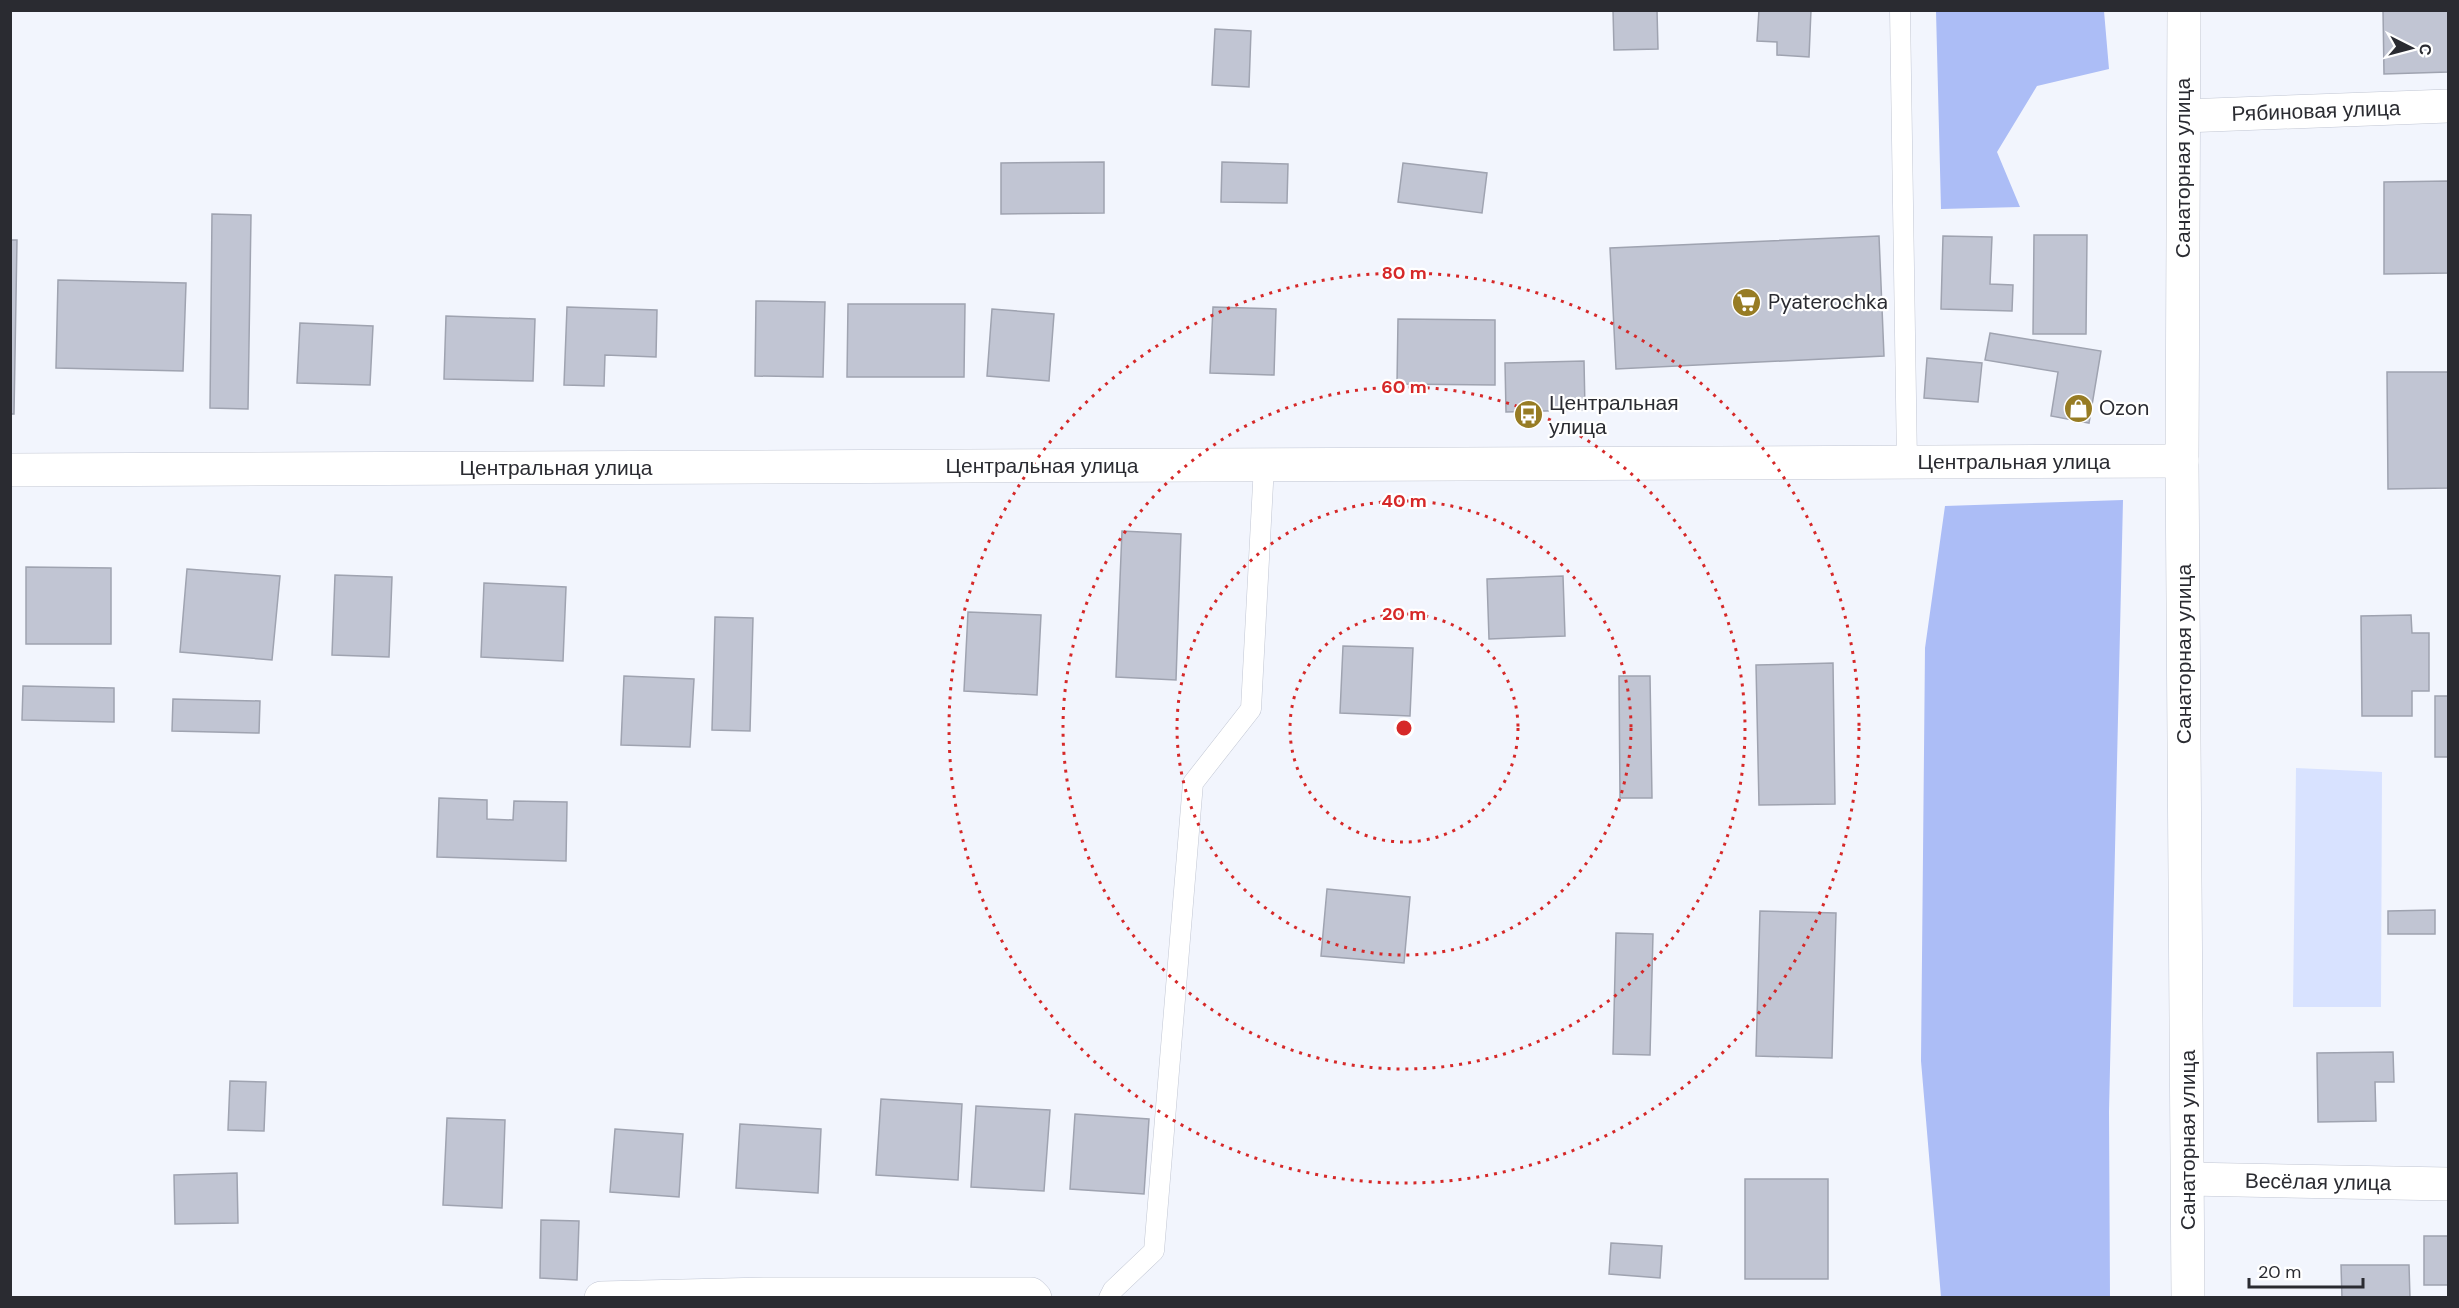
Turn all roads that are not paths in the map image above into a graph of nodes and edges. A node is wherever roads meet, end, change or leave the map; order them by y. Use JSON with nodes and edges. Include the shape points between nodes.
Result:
{"nodes":[{"id":1,"x":1900,"y":10,"type":"edge"},
{"id":2,"x":2184,"y":10,"type":"edge"},
{"id":3,"x":2448,"y":106,"type":"edge"},
{"id":4,"x":2184,"y":116,"type":"junction"},
{"id":5,"x":2182,"y":461,"type":"junction"},
{"id":6,"x":1907,"y":463,"type":"junction"},
{"id":7,"x":1264,"y":465,"type":"junction"},
{"id":8,"x":10,"y":470,"type":"edge"},
{"id":9,"x":2188,"y":1179,"type":"junction"},
{"id":10,"x":2448,"y":1184,"type":"edge"},
{"id":11,"x":601,"y":1298,"type":"edge"},
{"id":12,"x":1035,"y":1298,"type":"edge"},
{"id":13,"x":1108,"y":1298,"type":"edge"},
{"id":14,"x":2188,"y":1298,"type":"edge"}],
"edges":[{"from":1,"to":6,"type":"lane"},
{"from":2,"to":4,"type":"street","name":"Санаторная улица"},
{"from":3,"to":4,"type":"street","name":"Рябиновая улица"},
{"from":4,"to":5,"type":"street","name":"Санаторная улица"},
{"from":5,"to":6,"type":"street","name":"Центральная улица"},
{"from":5,"to":9,"type":"street","name":"Санаторная улица"},
{"from":6,"to":7,"type":"street","name":"Центральная улица"},
{"from":7,"to":8,"type":"street","name":"Центральная улица"},
{"from":7,"to":13,"type":"lane","via":[[1251,709],[1193,783],[1154,1251]]},
{"from":9,"to":10,"type":"street","name":"Весёлая улица"},
{"from":9,"to":14,"type":"street","name":"Санаторная улица"},
{"from":11,"to":12,"type":"street","via":[[1031,1294]]}]}
